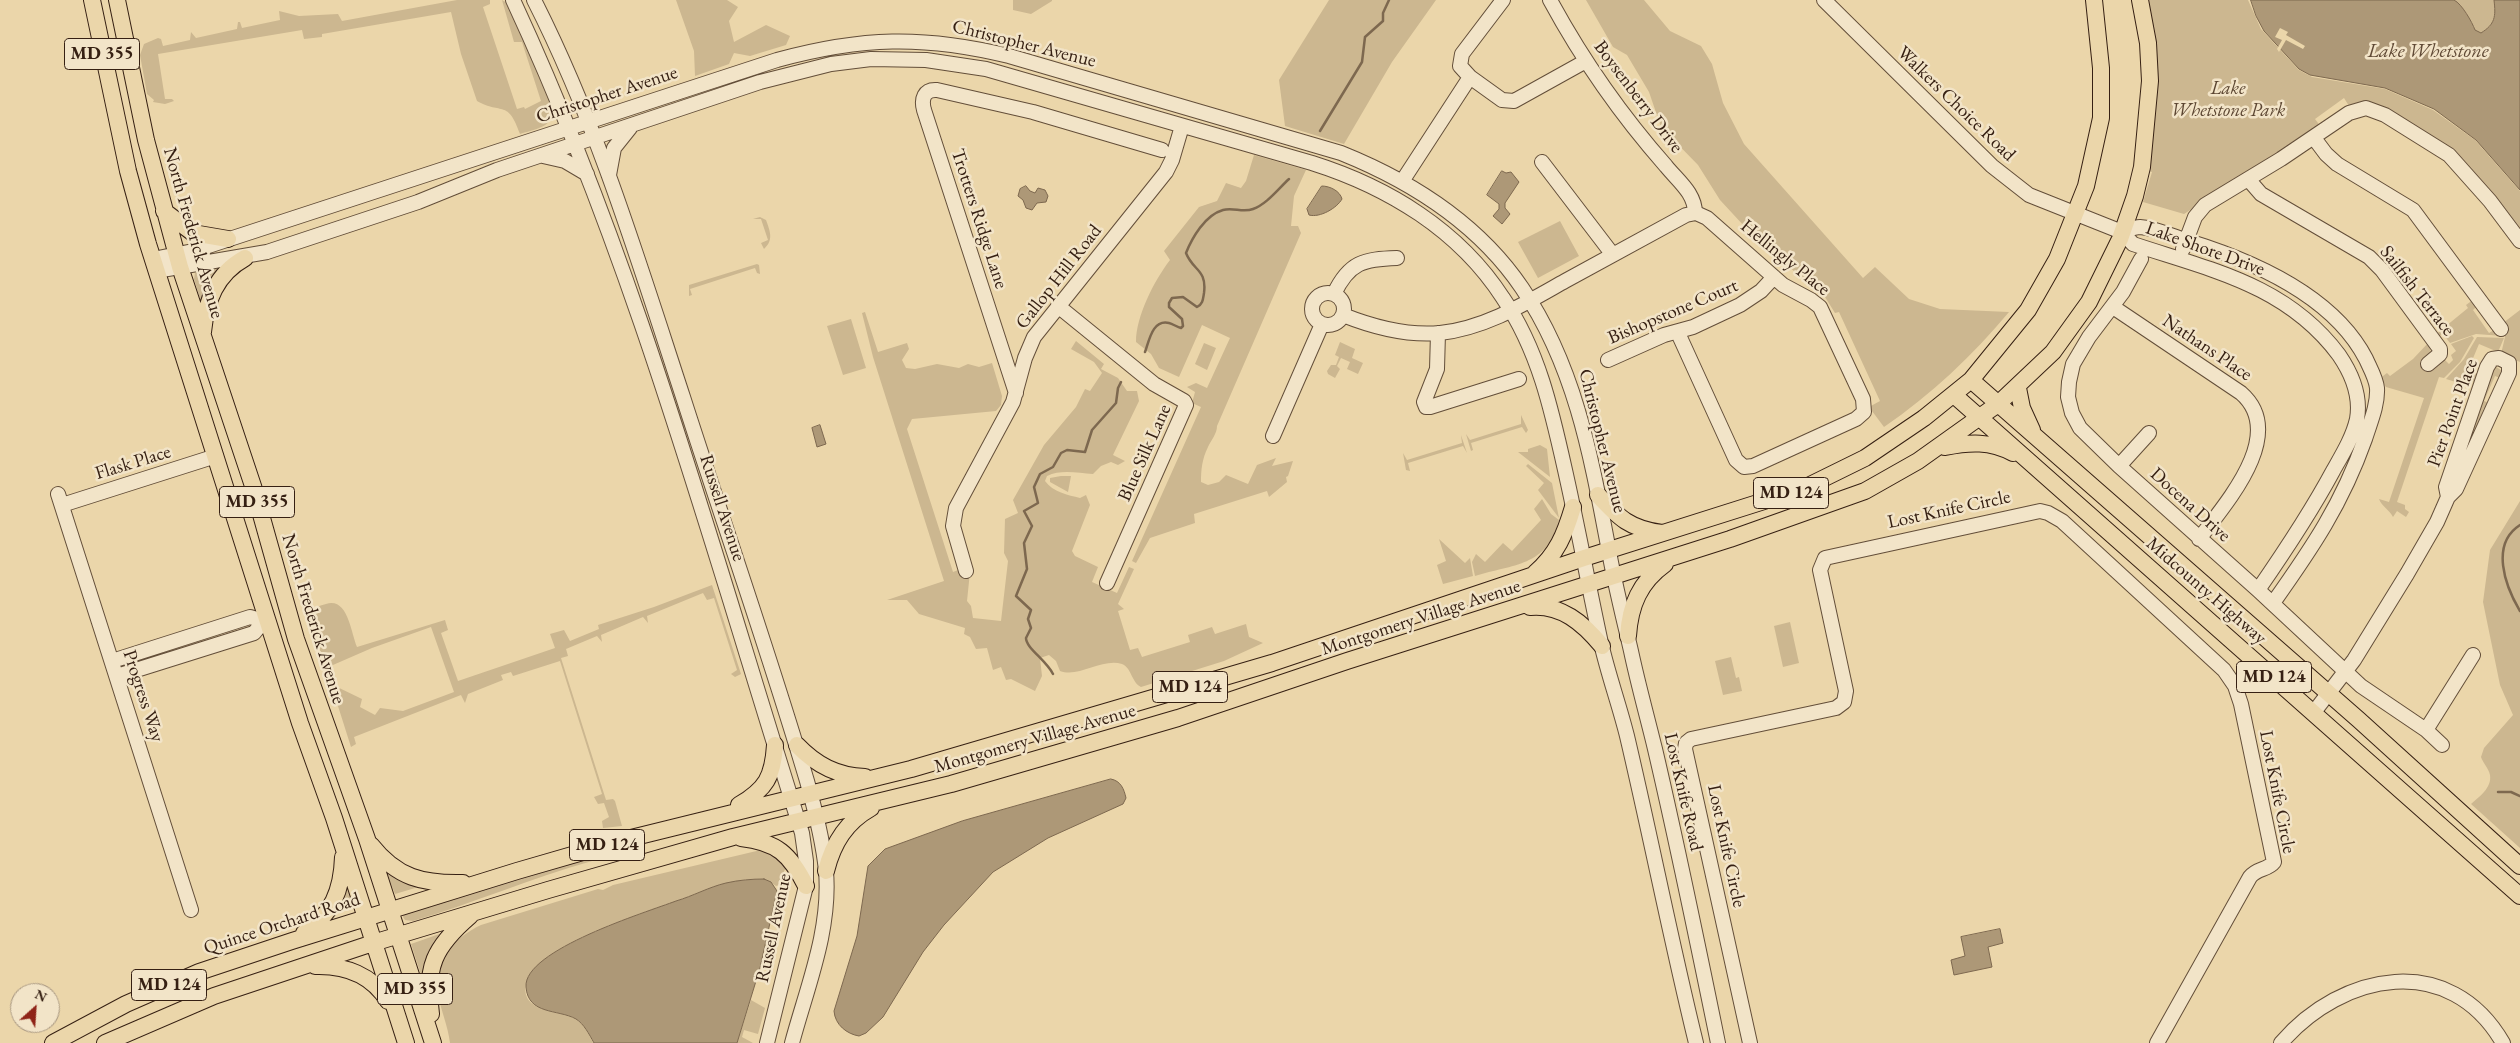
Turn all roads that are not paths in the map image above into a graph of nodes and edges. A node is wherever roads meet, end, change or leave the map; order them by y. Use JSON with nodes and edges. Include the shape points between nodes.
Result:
{"nodes":[{"id":1,"x":92,"y":0,"type":"edge"},
{"id":2,"x":118,"y":0,"type":"edge"},
{"id":3,"x":513,"y":0,"type":"edge"},
{"id":4,"x":534,"y":0,"type":"edge"},
{"id":5,"x":1503,"y":0,"type":"edge"},
{"id":6,"x":1550,"y":0,"type":"edge"},
{"id":7,"x":1824,"y":0,"type":"edge"},
{"id":8,"x":2094,"y":0,"type":"edge"},
{"id":9,"x":2140,"y":0,"type":"edge"},
{"id":10,"x":1586,"y":61,"type":"junction"},
{"id":11,"x":1470,"y":77,"type":"junction"},
{"id":12,"x":588,"y":120,"type":"junction"},
{"id":13,"x":634,"y":124,"type":"junction"},
{"id":14,"x":568,"y":126,"type":"junction"},
{"id":15,"x":1182,"y":126,"type":"junction"},
{"id":16,"x":2314,"y":138,"type":"junction"},
{"id":17,"x":594,"y":139,"type":"junction"},
{"id":18,"x":575,"y":144,"type":"junction"},
{"id":19,"x":1162,"y":150,"type":"dead end"},
{"id":20,"x":538,"y":156,"type":"junction"},
{"id":21,"x":1542,"y":162,"type":"dead end"},
{"id":22,"x":587,"y":174,"type":"junction"},
{"id":23,"x":608,"y":178,"type":"junction"},
{"id":24,"x":2248,"y":179,"type":"junction"},
{"id":25,"x":1403,"y":180,"type":"junction"},
{"id":26,"x":164,"y":211,"type":"junction"},
{"id":27,"x":1695,"y":213,"type":"junction"},
{"id":28,"x":2076,"y":214,"type":"junction"},
{"id":29,"x":2122,"y":232,"type":"junction"},
{"id":30,"x":228,"y":239,"type":"junction"},
{"id":31,"x":2186,"y":241,"type":"junction"},
{"id":32,"x":2520,"y":241,"type":"edge"},
{"id":33,"x":1613,"y":255,"type":"junction"},
{"id":34,"x":245,"y":258,"type":"junction"},
{"id":35,"x":1397,"y":258,"type":"dead end"},
{"id":36,"x":2141,"y":259,"type":"dead end"},
{"id":37,"x":2179,"y":259,"type":"junction"},
{"id":38,"x":178,"y":261,"type":"junction"},
{"id":39,"x":155,"y":265,"type":"junction"},
{"id":40,"x":1774,"y":277,"type":"junction"},
{"id":41,"x":1334,"y":294,"type":"junction"},
{"id":42,"x":1530,"y":300,"type":"junction"},
{"id":43,"x":1058,"y":306,"type":"junction"},
{"id":44,"x":2113,"y":307,"type":"junction"},
{"id":45,"x":1511,"y":310,"type":"junction"},
{"id":46,"x":1343,"y":315,"type":"junction"},
{"id":47,"x":1322,"y":324,"type":"junction"},
{"id":48,"x":2502,"y":330,"type":"dead end"},
{"id":49,"x":1438,"y":333,"type":"junction"},
{"id":50,"x":1678,"y":333,"type":"junction"},
{"id":51,"x":202,"y":337,"type":"junction"},
{"id":52,"x":1608,"y":360,"type":"dead end"},
{"id":53,"x":2428,"y":364,"type":"dead end"},
{"id":54,"x":1519,"y":379,"type":"dead end"},
{"id":55,"x":1971,"y":380,"type":"junction"},
{"id":56,"x":2018,"y":388,"type":"junction"},
{"id":57,"x":1016,"y":393,"type":"junction"},
{"id":58,"x":1954,"y":395,"type":"junction"},
{"id":59,"x":1998,"y":404,"type":"junction"},
{"id":60,"x":1980,"y":419,"type":"junction"},
{"id":61,"x":2149,"y":433,"type":"dead end"},
{"id":62,"x":1273,"y":436,"type":"dead end"},
{"id":63,"x":2035,"y":437,"type":"junction"},
{"id":64,"x":1938,"y":448,"type":"junction"},
{"id":65,"x":216,"y":456,"type":"junction"},
{"id":66,"x":2026,"y":459,"type":"junction"},
{"id":67,"x":2119,"y":466,"type":"junction"},
{"id":68,"x":1598,"y":495,"type":"junction"},
{"id":69,"x":2448,"y":497,"type":"junction"},
{"id":70,"x":60,"y":499,"type":"joint"},
{"id":71,"x":1573,"y":507,"type":"junction"},
{"id":72,"x":1665,"y":533,"type":"junction"},
{"id":73,"x":2199,"y":539,"type":"junction"},
{"id":74,"x":1609,"y":551,"type":"junction"},
{"id":75,"x":1584,"y":558,"type":"junction"},
{"id":76,"x":1674,"y":558,"type":"junction"},
{"id":77,"x":966,"y":571,"type":"dead end"},
{"id":78,"x":1614,"y":576,"type":"junction"},
{"id":79,"x":1527,"y":579,"type":"junction"},
{"id":80,"x":1107,"y":583,"type":"dead end"},
{"id":81,"x":1589,"y":584,"type":"junction"},
{"id":82,"x":2258,"y":590,"type":"junction"},
{"id":83,"x":2273,"y":603,"type":"junction"},
{"id":84,"x":1517,"y":608,"type":"junction"},
{"id":85,"x":1628,"y":636,"type":"junction"},
{"id":86,"x":1602,"y":646,"type":"junction"},
{"id":87,"x":2473,"y":655,"type":"dead end"},
{"id":88,"x":112,"y":661,"type":"junction"},
{"id":89,"x":2346,"y":672,"type":"junction"},
{"id":90,"x":116,"y":676,"type":"junction"},
{"id":91,"x":2329,"y":694,"type":"junction"},
{"id":92,"x":2314,"y":712,"type":"junction"},
{"id":93,"x":2426,"y":730,"type":"junction"},
{"id":94,"x":775,"y":745,"type":"junction"},
{"id":95,"x":797,"y":745,"type":"junction"},
{"id":96,"x":2442,"y":745,"type":"dead end"},
{"id":97,"x":880,"y":778,"type":"junction"},
{"id":98,"x":810,"y":793,"type":"junction"},
{"id":99,"x":791,"y":798,"type":"junction"},
{"id":100,"x":881,"y":803,"type":"junction"},
{"id":101,"x":719,"y":815,"type":"junction"},
{"id":102,"x":816,"y":817,"type":"junction"},
{"id":103,"x":798,"y":821,"type":"junction"},
{"id":104,"x":734,"y":837,"type":"junction"},
{"id":105,"x":366,"y":839,"type":"junction"},
{"id":106,"x":604,"y":846,"type":"junction"},
{"id":107,"x":343,"y":850,"type":"junction"},
{"id":108,"x":2520,"y":866,"type":"edge"},
{"id":109,"x":612,"y":871,"type":"junction"},
{"id":110,"x":826,"y":871,"type":"junction"},
{"id":111,"x":476,"y":883,"type":"junction"},
{"id":112,"x":806,"y":886,"type":"junction"},
{"id":113,"x":2520,"y":896,"type":"edge"},
{"id":114,"x":191,"y":910,"type":"dead end"},
{"id":115,"x":389,"y":911,"type":"junction"},
{"id":116,"x":476,"y":911,"type":"junction"},
{"id":117,"x":365,"y":919,"type":"junction"},
{"id":118,"x":397,"y":936,"type":"junction"},
{"id":119,"x":292,"y":941,"type":"junction"},
{"id":120,"x":373,"y":943,"type":"junction"},
{"id":121,"x":300,"y":967,"type":"junction"},
{"id":122,"x":395,"y":1010,"type":"junction"},
{"id":123,"x":53,"y":1043,"type":"edge"},
{"id":124,"x":105,"y":1043,"type":"edge"},
{"id":125,"x":406,"y":1043,"type":"edge"},
{"id":126,"x":435,"y":1043,"type":"edge"},
{"id":127,"x":767,"y":1043,"type":"edge"},
{"id":128,"x":792,"y":1043,"type":"edge"},
{"id":129,"x":1696,"y":1043,"type":"edge"},
{"id":130,"x":1718,"y":1043,"type":"edge"},
{"id":131,"x":1750,"y":1043,"type":"edge"},
{"id":132,"x":2157,"y":1043,"type":"edge"},
{"id":133,"x":2281,"y":1043,"type":"edge"},
{"id":134,"x":2503,"y":1043,"type":"edge"}],
"edges":[{"from":1,"to":39,"type":"main road","number":"MD 355","via":[[128,171]]},
{"from":2,"to":26,"type":"main road","name":"North Frederick Avenue","number":"MD 355","via":[[138,104]]},
{"from":3,"to":14,"type":"street","name":"Russell Avenue"},
{"from":4,"to":12,"type":"street","name":"Russell Avenue","via":[[558,47]]},
{"from":5,"to":11,"type":"street","via":[[1460,58],[1460,66]]},
{"from":6,"to":10,"type":"street","name":"Boysenberry Drive"},
{"from":7,"to":28,"type":"street","name":"Walkers Choice Road","via":[[2004,177],[2029,195]]},
{"from":8,"to":28,"type":"main road","name":"Montgomery Village Avenue","via":[[2101,68],[2101,118],[2093,162]]},
{"from":9,"to":29,"type":"main road","name":"Montgomery Village Avenue","via":[[2148,42],[2149,105],[2141,171]]},
{"from":10,"to":11,"type":"street","via":[[1514,101],[1502,100]]},
{"from":10,"to":27,"type":"street","name":"Boysenberry Drive","via":[[1635,129],[1691,195]]},
{"from":11,"to":25,"type":"street"},
{"from":12,"to":14,"type":"street","name":"Christopher Avenue"},
{"from":12,"to":17,"type":"street","name":"Russell Avenue"},
{"from":12,"to":25,"type":"street","name":"Christopher Avenue","via":[[804,52],[888,40],[933,42],[1008,56],[1302,141],[1342,153]]},
{"from":13,"to":15,"type":"street","name":"Christopher Avenue","via":[[785,75],[842,62],[899,58],[986,69]]},
{"from":13,"to":17,"type":"street","name":"Christopher Avenue"},
{"from":13,"to":23,"type":"street","via":[[614,148]]},
{"from":14,"to":18,"type":"street","name":"Russell Avenue"},
{"from":14,"to":30,"type":"street","name":"Christopher Avenue"},
{"from":15,"to":43,"type":"street","name":"Gallop Hill Road","via":[[1166,172]]},
{"from":15,"to":45,"type":"street","name":"Christopher Avenue","via":[[1333,170],[1382,191],[1430,222],[1467,252]]},
{"from":16,"to":24,"type":"street"},
{"from":16,"to":32,"type":"street","via":[[2355,110],[2366,108],[2380,112],[2449,155]]},
{"from":16,"to":48,"type":"street","via":[[2337,164],[2413,210]]},
{"from":17,"to":18,"type":"street","name":"Christopher Avenue"},
{"from":17,"to":23,"type":"street","name":"Russell Avenue"},
{"from":18,"to":20,"type":"street","name":"Christopher Avenue"},
{"from":18,"to":22,"type":"street","name":"Russell Avenue"},
{"from":19,"to":57,"type":"street","name":"Trotters Ridge Lane","via":[[1033,112],[934,90],[925,94],[923,106]]},
{"from":20,"to":22,"type":"street","via":[[556,157]]},
{"from":20,"to":34,"type":"street","name":"Christopher Avenue","via":[[418,202]]},
{"from":21,"to":33,"type":"street"},
{"from":22,"to":94,"type":"street","name":"Russell Avenue","via":[[654,360]]},
{"from":23,"to":95,"type":"street","name":"Russell Avenue"},
{"from":24,"to":31,"type":"street","via":[[2198,212]]},
{"from":24,"to":53,"type":"street","name":"Sailfish Terrace","via":[[2261,194],[2356,248],[2375,264],[2440,349],[2440,354]]},
{"from":25,"to":42,"type":"street","name":"Christopher Avenue","via":[[1448,210],[1476,235],[1504,264]]},
{"from":26,"to":30,"type":"main road","via":[[193,233]]},
{"from":26,"to":38,"type":"main road","name":"North Frederick Avenue","number":"MD 355"},
{"from":27,"to":33,"type":"street"},
{"from":27,"to":40,"type":"street","name":"Hellingly Place","via":[[1707,218]]},
{"from":28,"to":29,"type":"street","name":"Walkers Choice Road"},
{"from":28,"to":55,"type":"main road","name":"Montgomery Village Avenue","via":[[2057,259],[2028,310]]},
{"from":29,"to":31,"type":"street","name":"Lake Shore Drive","via":[[2140,227]]},
{"from":29,"to":37,"type":"street","name":"Lake Shore Drive","via":[[2132,244]]},
{"from":29,"to":56,"type":"main road","name":"Montgomery Village Avenue","via":[[2105,272],[2074,324]]},
{"from":30,"to":38,"type":"street","name":"Christopher Avenue"},
{"from":31,"to":37,"type":"street"},
{"from":31,"to":83,"type":"street","name":"Lake Shore Drive","via":[[2260,267],[2313,301],[2356,342],[2377,387],[2369,426],[2341,498]]},
{"from":33,"to":42,"type":"street"},
{"from":34,"to":38,"type":"street","name":"Christopher Avenue"},
{"from":34,"to":51,"type":"main road","via":[[226,271],[213,290],[205,313]]},
{"from":35,"to":41,"type":"street","via":[[1372,259],[1356,265]]},
{"from":36,"to":44,"type":"street","name":"Docena Drive"},
{"from":37,"to":82,"type":"street","name":"Lake Shore Drive","via":[[2246,282],[2289,306],[2312,324],[2333,348],[2347,368],[2356,391],[2356,420],[2348,442],[2312,510]]},
{"from":38,"to":39,"type":"street","name":"Christopher Avenue"},
{"from":38,"to":51,"type":"main road","name":"North Frederick Avenue","number":"MD 355"},
{"from":39,"to":65,"type":"main road","number":"MD 355"},
{"from":40,"to":50,"type":"street","name":"Bishopstone Court","via":[[1749,301]]},
{"from":40,"to":50,"type":"street","name":"Hellingly Place","via":[[1820,308],[1864,404],[1860,417],[1753,466],[1744,467],[1736,460]]},
{"from":41,"to":46,"type":"street","via":[[1343,302]]},
{"from":41,"to":47,"type":"street","via":[[1323,293],[1313,304],[1313,314]]},
{"from":42,"to":45,"type":"street"},
{"from":42,"to":68,"type":"street","name":"Christopher Avenue","via":[[1561,357],[1576,397]]},
{"from":43,"to":57,"type":"street","name":"Gallop Hill Road","via":[[1029,347]]},
{"from":43,"to":80,"type":"street","name":"Blue Silk Lane","via":[[1146,378],[1184,401],[1186,406]]},
{"from":44,"to":67,"type":"street","name":"Docena Drive","via":[[2080,350],[2068,382],[2068,397],[2080,428]]},
{"from":44,"to":73,"type":"street","name":"Nathans Place","via":[[2240,392],[2258,415],[2259,431],[2248,468]]},
{"from":45,"to":49,"type":"street","via":[[1479,324]]},
{"from":45,"to":71,"type":"street","name":"Christopher Avenue","via":[[1549,400]]},
{"from":46,"to":47,"type":"street","via":[[1336,323]]},
{"from":46,"to":49,"type":"street","via":[[1392,330]]},
{"from":47,"to":62,"type":"street"},
{"from":49,"to":54,"type":"street","via":[[1438,361],[1424,401],[1426,407]]},
{"from":50,"to":52,"type":"street","name":"Bishopstone Court","via":[[1664,335]]},
{"from":51,"to":105,"type":"main road","name":"North Frederick Avenue","number":"MD 355","via":[[253,486],[296,639]]},
{"from":55,"to":58,"type":"main road","name":"Montgomery Village Avenue","number":"MD 124"},
{"from":55,"to":59,"type":"main road","name":"Midcounty Highway","number":"MD 124"},
{"from":56,"to":59,"type":"main road","name":"Montgomery Village Avenue"},
{"from":56,"to":63,"type":"main road","via":[[2022,408]]},
{"from":57,"to":77,"type":"street","name":"Gallop Hill Road","via":[[956,508],[953,526]]},
{"from":58,"to":60,"type":"main road","name":"Midcounty Highway"},
{"from":58,"to":72,"type":"main road","name":"Montgomery Village Avenue","number":"MD 124","via":[[1864,458],[1802,489]]},
{"from":59,"to":60,"type":"main road","name":"Montgomery Village Avenue"},
{"from":59,"to":63,"type":"main road","name":"Midcounty Highway","number":"MD 124"},
{"from":60,"to":64,"type":"main road","name":"Montgomery Village Avenue"},
{"from":60,"to":66,"type":"main road","name":"Midcounty Highway"},
{"from":61,"to":67,"type":"street"},
{"from":63,"to":91,"type":"main road","name":"Midcounty Highway","number":"MD 124"},
{"from":64,"to":66,"type":"main road","number":"MD 124","via":[[1970,442],[1987,444],[2002,447]]},
{"from":64,"to":76,"type":"main road","name":"Montgomery Village Avenue","number":"MD 124","via":[[1865,491]]},
{"from":65,"to":70,"type":"street","name":"Flask Place"},
{"from":65,"to":107,"type":"main road","number":"MD 355"},
{"from":66,"to":92,"type":"main road","name":"Midcounty Highway","number":"MD 124"},
{"from":67,"to":73,"type":"street","name":"Docena Drive"},
{"from":68,"to":72,"type":"main road","via":[[1626,523]]},
{"from":68,"to":74,"type":"street","name":"Christopher Avenue"},
{"from":69,"to":69,"type":"street","name":"Pier Point Place","via":[[2456,489],[2509,373],[2509,363],[2499,358],[2492,358],[2486,367],[2446,487]]},
{"from":69,"to":89,"type":"street","name":"Pier Point Place","via":[[2407,574]]},
{"from":70,"to":88,"type":"street","name":"Progress Way"},
{"from":71,"to":75,"type":"street","name":"Christopher Avenue"},
{"from":71,"to":79,"type":"main road","via":[[1559,547]]},
{"from":72,"to":74,"type":"main road","name":"Montgomery Village Avenue","number":"MD 124"},
{"from":73,"to":82,"type":"street","name":"Docena Drive"},
{"from":74,"to":75,"type":"main road","name":"Montgomery Village Avenue","number":"MD 124"},
{"from":74,"to":78,"type":"street","name":"Lost Knife Road"},
{"from":75,"to":79,"type":"main road","name":"Montgomery Village Avenue","number":"MD 124"},
{"from":75,"to":81,"type":"street"},
{"from":76,"to":78,"type":"main road","name":"Montgomery Village Avenue","number":"MD 124"},
{"from":76,"to":85,"type":"main road","via":[[1653,572],[1639,590],[1630,613]]},
{"from":78,"to":81,"type":"main road","name":"Montgomery Village Avenue","number":"MD 124"},
{"from":78,"to":85,"type":"street","name":"Lost Knife Road"},
{"from":79,"to":97,"type":"main road","name":"Montgomery Village Avenue","number":"MD 124","via":[[1272,663]]},
{"from":81,"to":84,"type":"main road","name":"Montgomery Village Avenue","number":"MD 124"},
{"from":81,"to":86,"type":"street"},
{"from":82,"to":83,"type":"street","name":"Docena Drive"},
{"from":83,"to":89,"type":"street","name":"Docena Drive"},
{"from":84,"to":86,"type":"main road","via":[[1539,606],[1562,612],[1573,617]]},
{"from":84,"to":100,"type":"main road","name":"Montgomery Village Avenue","number":"MD 124","via":[[1178,718]]},
{"from":85,"to":130,"type":"street","name":"Lost Knife Road"},
{"from":86,"to":129,"type":"street","via":[[1627,734]]},
{"from":87,"to":93,"type":"street"},
{"from":88,"to":90,"type":"street","name":"Progress Way"},
{"from":88,"to":90,"type":"street","via":[[250,618],[264,621],[254,633]]},
{"from":89,"to":91,"type":"street","name":"Pier Point Place"},
{"from":89,"to":93,"type":"street","name":"Docena Drive","via":[[2376,698]]},
{"from":90,"to":114,"type":"street","name":"Progress Way"},
{"from":91,"to":92,"type":"street","name":"Pier Point Place"},
{"from":91,"to":108,"type":"main road","name":"Midcounty Highway","number":"MD 124"},
{"from":92,"to":113,"type":"main road","name":"Midcounty Highway","number":"MD 124"},
{"from":93,"to":96,"type":"street","name":"Docena Drive"},
{"from":94,"to":99,"type":"street","name":"Russell Avenue"},
{"from":94,"to":101,"type":"main road","via":[[768,781],[756,794]]},
{"from":95,"to":97,"type":"main road","via":[[823,767],[850,775]]},
{"from":95,"to":98,"type":"street","name":"Russell Avenue"},
{"from":97,"to":98,"type":"main road","name":"Montgomery Village Avenue","number":"MD 124"},
{"from":98,"to":99,"type":"main road","name":"Montgomery Village Avenue","number":"MD 124"},
{"from":98,"to":102,"type":"street","name":"Russell Avenue"},
{"from":99,"to":101,"type":"main road","name":"Montgomery Village Avenue","number":"MD 124"},
{"from":99,"to":103,"type":"street","name":"Russell Avenue"},
{"from":100,"to":102,"type":"main road","name":"Montgomery Village Avenue","number":"MD 124"},
{"from":100,"to":110,"type":"main road","via":[[863,812],[842,832]]},
{"from":101,"to":106,"type":"main road","name":"Montgomery Village Avenue","number":"MD 124"},
{"from":102,"to":103,"type":"main road","name":"Montgomery Village Avenue","number":"MD 124"},
{"from":102,"to":110,"type":"street","name":"Russell Avenue"},
{"from":103,"to":104,"type":"main road","name":"Montgomery Village Avenue","number":"MD 124"},
{"from":103,"to":112,"type":"street","name":"Russell Avenue","via":[[806,861]]},
{"from":104,"to":109,"type":"main road","name":"Montgomery Village Avenue","number":"MD 124"},
{"from":104,"to":112,"type":"main road","via":[[752,839],[780,850],[794,863]]},
{"from":105,"to":111,"type":"main road","via":[[380,857],[404,874],[430,882]]},
{"from":105,"to":115,"type":"main road","name":"North Frederick Avenue","number":"MD 355"},
{"from":106,"to":109,"type":"main road"},
{"from":106,"to":111,"type":"main road","name":"Montgomery Village Avenue","number":"MD 124"},
{"from":107,"to":117,"type":"main road","number":"MD 355"},
{"from":107,"to":119,"type":"main road","via":[[339,888],[333,904],[314,926]]},
{"from":109,"to":116,"type":"main road","name":"Montgomery Village Avenue","number":"MD 124"},
{"from":110,"to":128,"type":"street","name":"Russell Avenue","via":[[822,935]]},
{"from":111,"to":115,"type":"main road","name":"Montgomery Village Avenue","number":"MD 124"},
{"from":112,"to":127,"type":"street","name":"Russell Avenue"},
{"from":115,"to":117,"type":"main road","name":"Quince Orchard Road","number":"MD 124"},
{"from":115,"to":118,"type":"main road","name":"North Frederick Avenue","number":"MD 355"},
{"from":116,"to":118,"type":"main road","name":"Montgomery Village Avenue","number":"MD 124"},
{"from":116,"to":126,"type":"main road","via":[[442,943],[434,956],[430,969],[429,1003]]},
{"from":117,"to":119,"type":"main road","name":"Quince Orchard Road","number":"MD 124"},
{"from":117,"to":120,"type":"main road","number":"MD 355"},
{"from":118,"to":120,"type":"main road","number":"MD 124"},
{"from":118,"to":126,"type":"main road","name":"North Frederick Avenue","number":"MD 355"},
{"from":119,"to":123,"type":"main road","name":"Quince Orchard Road","number":"MD 124","via":[[199,972],[126,1004]]},
{"from":120,"to":121,"type":"main road","number":"MD 124"},
{"from":120,"to":122,"type":"main road","number":"MD 355"},
{"from":121,"to":122,"type":"main road","via":[[326,966],[356,973],[377,986]]},
{"from":121,"to":124,"type":"main road","number":"MD 124","via":[[214,996]]},
{"from":122,"to":125,"type":"main road","number":"MD 355"},
{"from":131,"to":132,"type":"street","name":"Lost Knife Circle","via":[[1686,743],[1691,739],[1836,708],[1844,702],[1846,691],[1820,570],[1825,558],[2040,511],[2062,521],[2224,670],[2238,694],[2251,750],[2275,860],[2251,875]]},
{"from":133,"to":134,"type":"street","via":[[2322,1008],[2345,994],[2372,984],[2399,980],[2455,994],[2480,1013]]}]}
